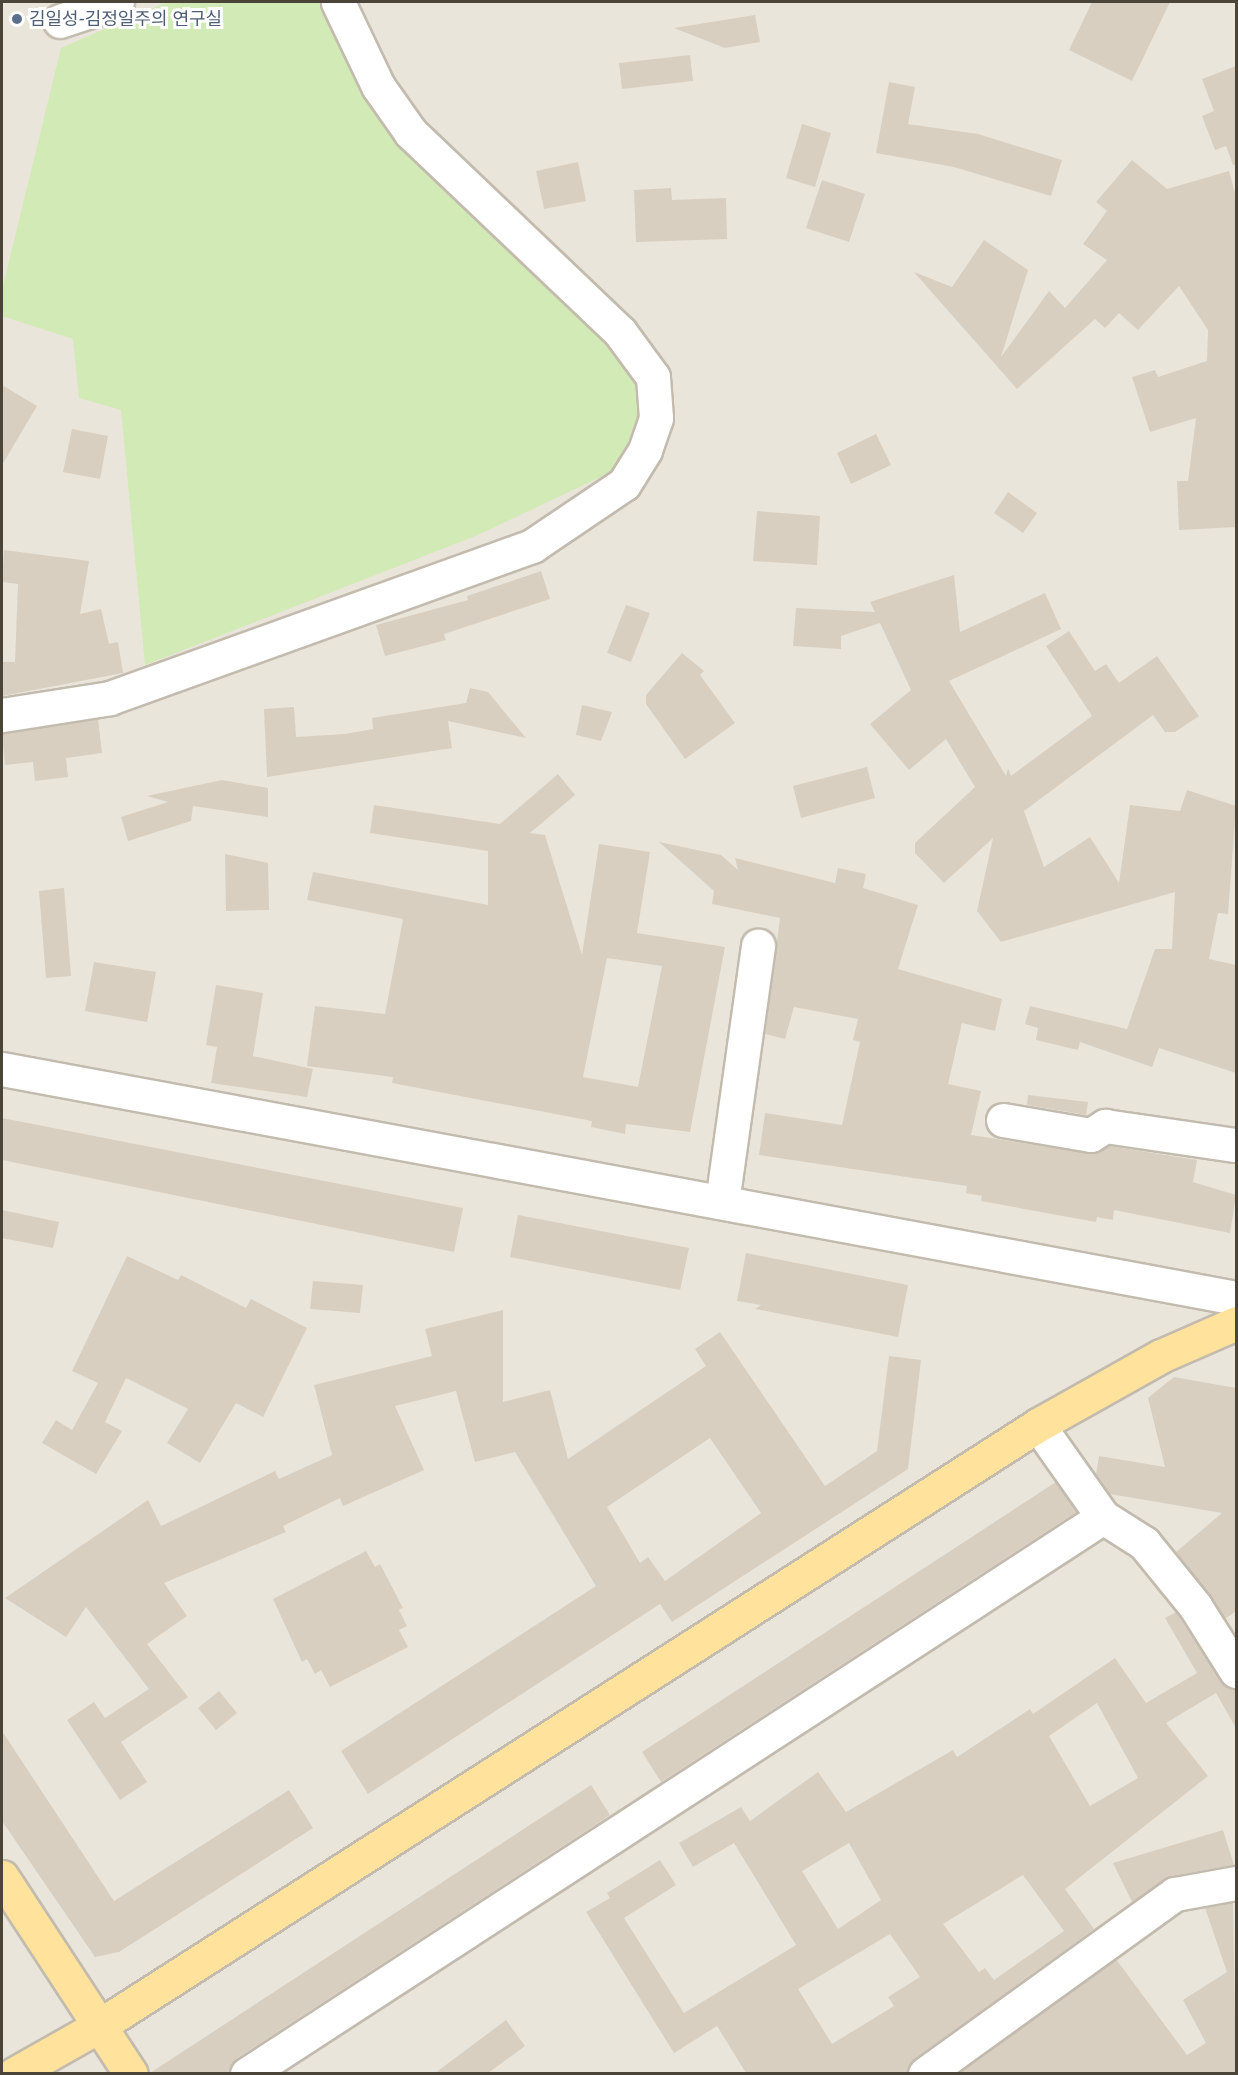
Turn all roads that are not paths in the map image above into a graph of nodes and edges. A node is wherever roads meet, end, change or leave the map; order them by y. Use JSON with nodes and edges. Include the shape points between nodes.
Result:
{"nodes":[{"id":1,"x":117,"y":2,"type":"edge"},
{"id":2,"x":338,"y":2,"type":"edge"},
{"id":3,"x":60,"y":21,"type":"dead end"},
{"id":4,"x":2,"y":715,"type":"edge"},
{"id":5,"x":758,"y":946,"type":"dead end"},
{"id":6,"x":2,"y":1069,"type":"edge"},
{"id":7,"x":1003,"y":1120,"type":"dead end"},
{"id":8,"x":1236,"y":1145,"type":"edge"},
{"id":9,"x":722,"y":1202,"type":"junction"},
{"id":10,"x":1236,"y":1298,"type":"edge"},
{"id":11,"x":1236,"y":1323,"type":"edge"},
{"id":12,"x":1038,"y":1425,"type":"junction"},
{"id":13,"x":1103,"y":1517,"type":"junction"},
{"id":14,"x":1236,"y":1671,"type":"edge"},
{"id":15,"x":2,"y":1877,"type":"edge"},
{"id":16,"x":1236,"y":1883,"type":"edge"},
{"id":17,"x":99,"y":2026,"type":"junction"},
{"id":18,"x":14,"y":2073,"type":"edge"},
{"id":19,"x":131,"y":2073,"type":"edge"},
{"id":20,"x":247,"y":2073,"type":"edge"},
{"id":21,"x":925,"y":2073,"type":"edge"}],
"edges":[{"from":1,"to":3,"type":"street"},
{"from":2,"to":4,"type":"street","via":[[378,86],[411,133],[620,332],[653,377],[656,418],[645,450],[624,484],[531,546],[110,698]]},
{"from":5,"to":9,"type":"street"},
{"from":6,"to":9,"type":"street"},
{"from":7,"to":8,"type":"street","via":[[1091,1135],[1105,1126]]},
{"from":9,"to":10,"type":"street"},
{"from":11,"to":12,"type":"main road","via":[[1161,1356]]},
{"from":12,"to":13,"type":"street"},
{"from":12,"to":17,"type":"main road"},
{"from":13,"to":14,"type":"street","via":[[1144,1543],[1195,1606]]},
{"from":13,"to":20,"type":"street"},
{"from":15,"to":17,"type":"main road"},
{"from":16,"to":21,"type":"street","via":[[1175,1894]]},
{"from":17,"to":18,"type":"main road"},
{"from":17,"to":19,"type":"main road"}]}
